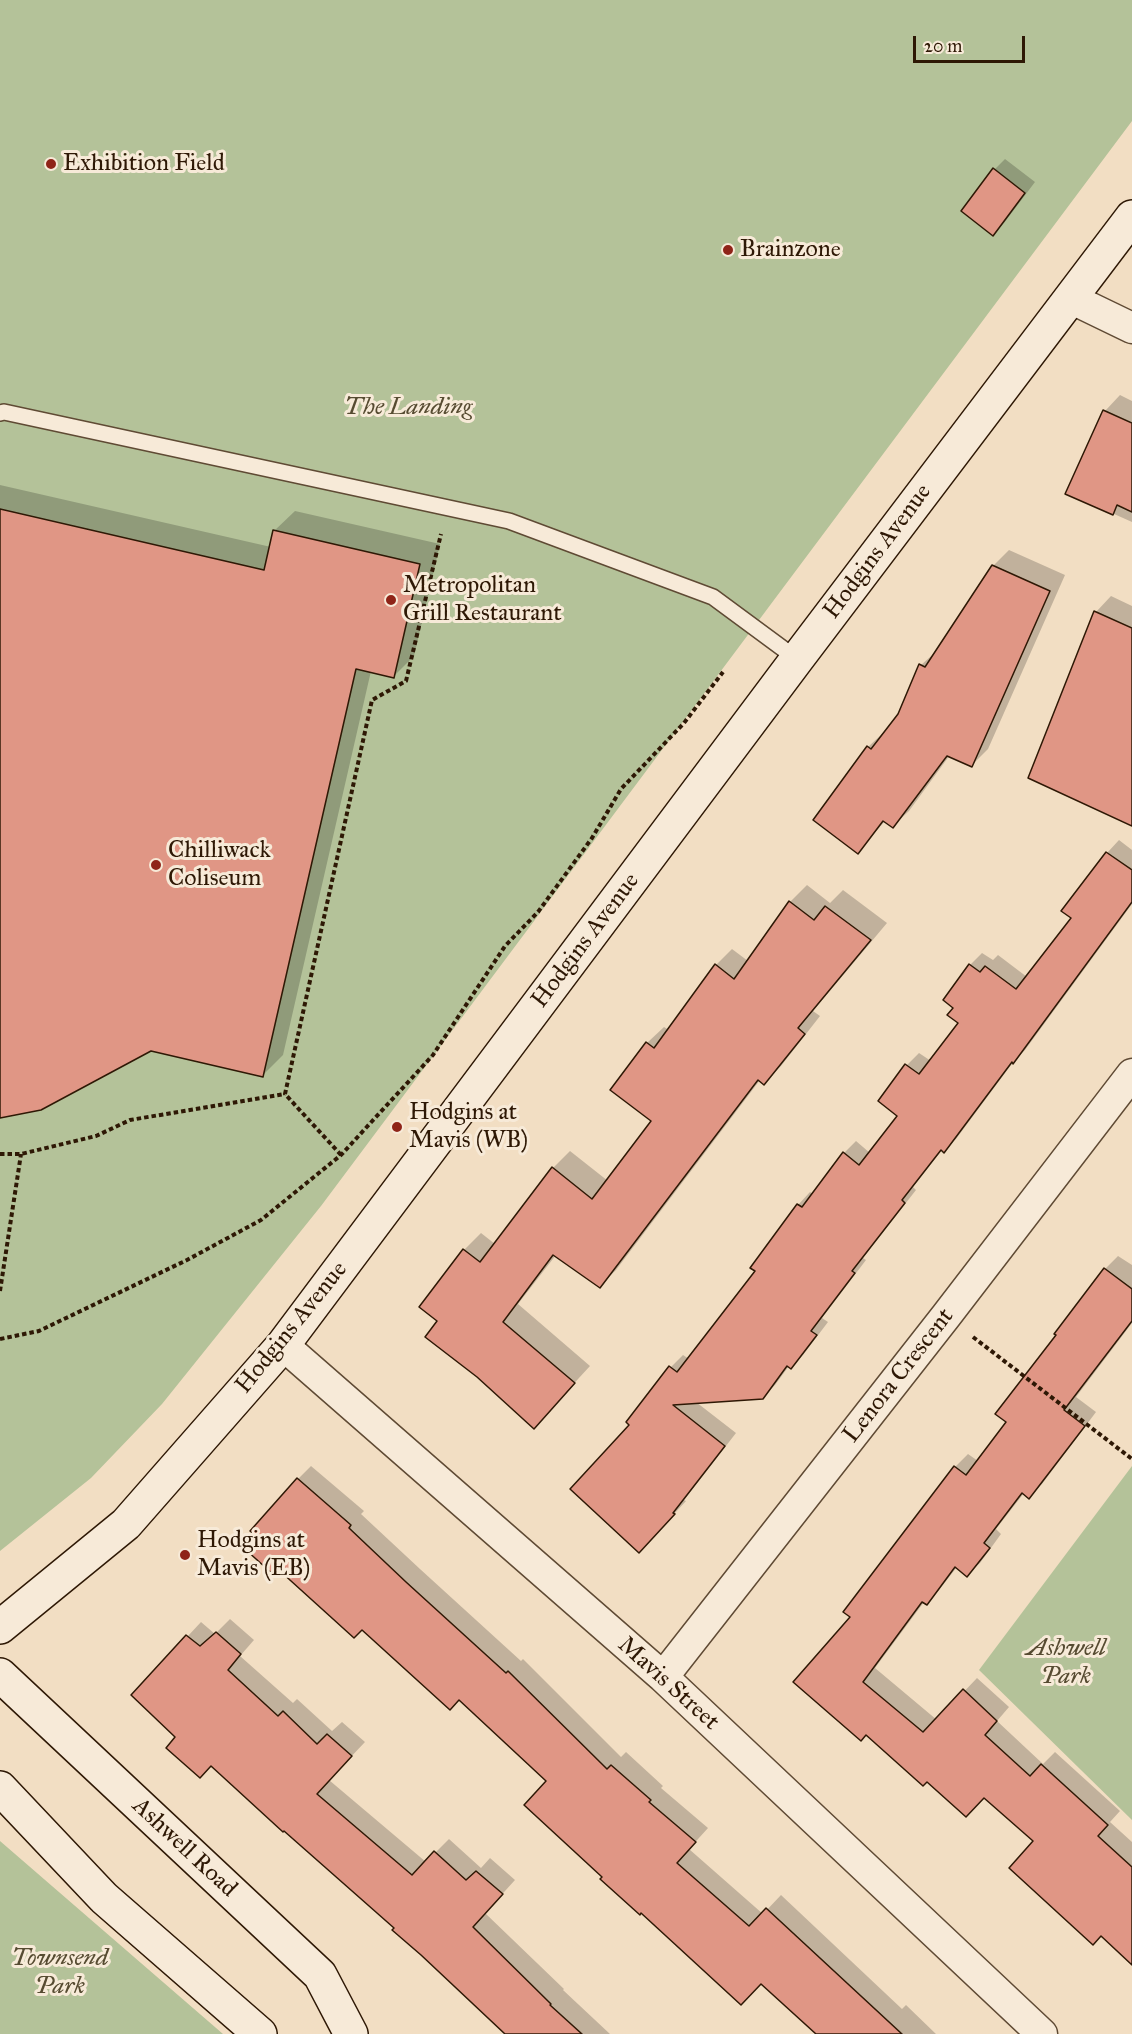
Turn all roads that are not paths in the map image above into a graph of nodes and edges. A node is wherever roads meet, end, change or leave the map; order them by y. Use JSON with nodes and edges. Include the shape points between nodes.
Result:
{"nodes":[{"id":1,"x":1132,"y":217,"type":"edge"},
{"id":2,"x":1070,"y":298,"type":"junction"},
{"id":3,"x":1132,"y":328,"type":"edge"},
{"id":4,"x":0,"y":413,"type":"edge"},
{"id":5,"x":797,"y":659,"type":"junction"},
{"id":6,"x":1132,"y":1074,"type":"edge"},
{"id":7,"x":283,"y":1345,"type":"junction"},
{"id":8,"x":0,"y":1627,"type":"edge"},
{"id":9,"x":0,"y":1675,"type":"edge"},
{"id":10,"x":663,"y":1677,"type":"junction"},
{"id":11,"x":0,"y":1788,"type":"edge"},
{"id":12,"x":260,"y":2034,"type":"edge"},
{"id":13,"x":351,"y":2034,"type":"edge"},
{"id":14,"x":1042,"y":2034,"type":"edge"}],
"edges":[{"from":1,"to":2,"type":"street","name":"Hodgins Avenue"},
{"from":2,"to":3,"type":"street"},
{"from":2,"to":5,"type":"street","name":"Hodgins Avenue"},
{"from":4,"to":5,"type":"lane","via":[[509,521],[713,597]]},
{"from":5,"to":7,"type":"street","name":"Hodgins Avenue"},
{"from":6,"to":10,"type":"street","name":"Lenora Crescent"},
{"from":7,"to":8,"type":"street","name":"Hodgins Avenue","via":[[126,1524]]},
{"from":7,"to":10,"type":"street","name":"Mavis Street"},
{"from":9,"to":13,"type":"street","name":"Ashwell Road","via":[[320,1975]]},
{"from":10,"to":14,"type":"street","name":"Mavis Street"},
{"from":11,"to":12,"type":"street","via":[[104,1898]]}]}
